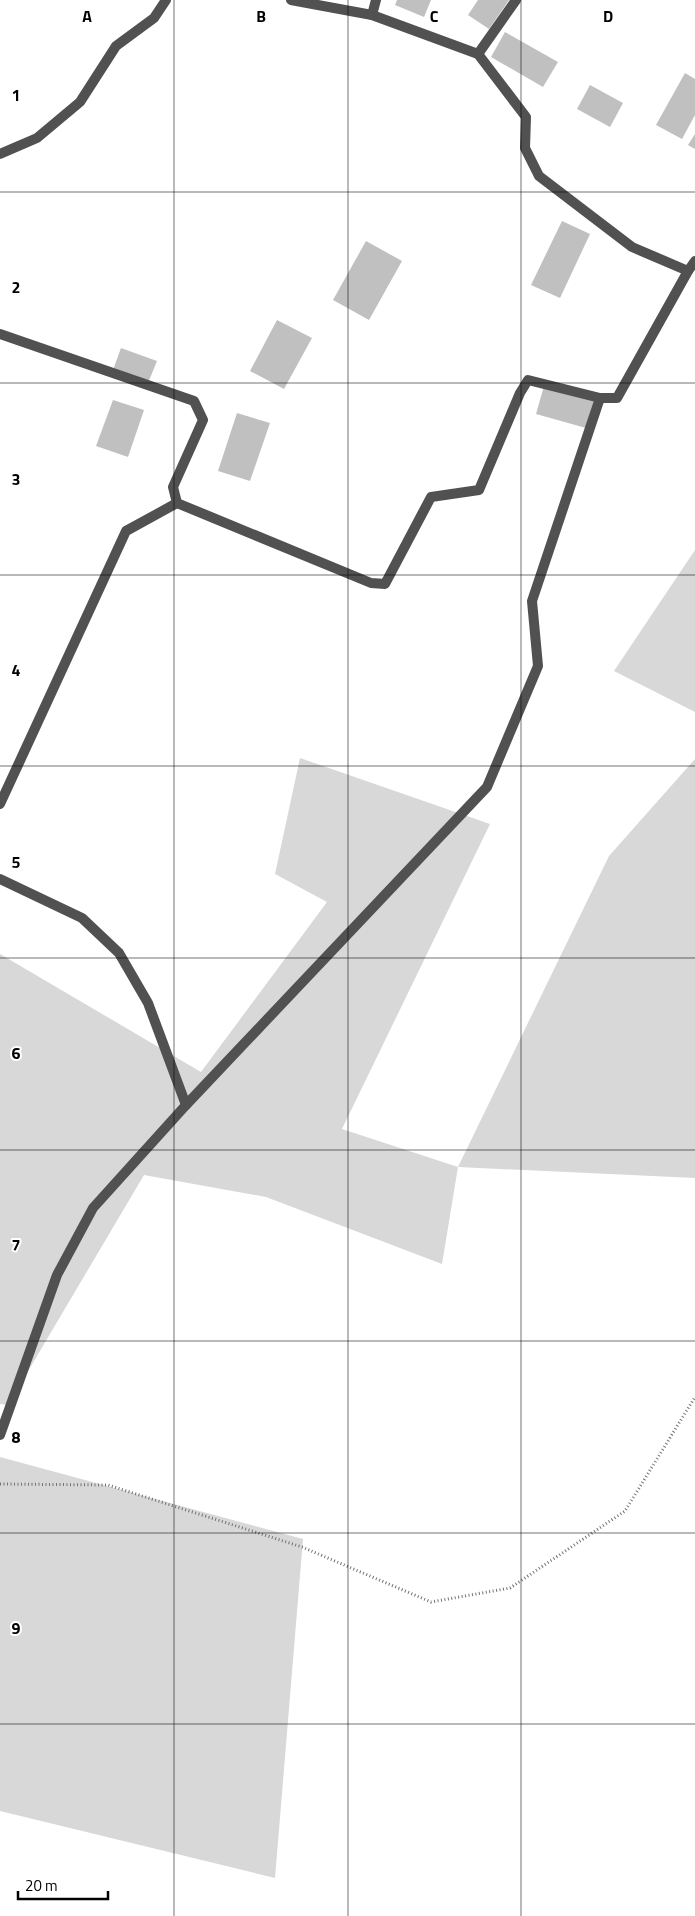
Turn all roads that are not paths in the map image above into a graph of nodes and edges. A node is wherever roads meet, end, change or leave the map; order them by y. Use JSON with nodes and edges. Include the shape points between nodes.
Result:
{"nodes":[{"id":1,"x":166,"y":0,"type":"edge"},
{"id":2,"x":291,"y":0,"type":"edge"},
{"id":3,"x":376,"y":0,"type":"edge"},
{"id":4,"x":516,"y":0,"type":"edge"},
{"id":5,"x":372,"y":15,"type":"junction"},
{"id":6,"x":478,"y":54,"type":"junction"},
{"id":7,"x":0,"y":154,"type":"edge"},
{"id":8,"x":695,"y":260,"type":"edge"},
{"id":9,"x":688,"y":270,"type":"junction"},
{"id":10,"x":0,"y":334,"type":"edge"},
{"id":11,"x":600,"y":398,"type":"junction"},
{"id":12,"x":177,"y":503,"type":"junction"},
{"id":13,"x":0,"y":804,"type":"edge"},
{"id":14,"x":0,"y":879,"type":"edge"},
{"id":15,"x":186,"y":1105,"type":"junction"},
{"id":16,"x":0,"y":1434,"type":"edge"}],
"edges":[{"from":1,"to":7,"type":"street","via":[[154,18],[116,46],[80,102],[37,138]]},
{"from":2,"to":5,"type":"street"},
{"from":3,"to":5,"type":"street"},
{"from":4,"to":6,"type":"street"},
{"from":5,"to":6,"type":"street"},
{"from":6,"to":9,"type":"street","via":[[526,117],[525,148],[539,176],[632,247]]},
{"from":8,"to":9,"type":"street"},
{"from":9,"to":11,"type":"street","via":[[617,398]]},
{"from":10,"to":12,"type":"street","via":[[194,400],[202,420],[173,487]]},
{"from":11,"to":12,"type":"street","via":[[528,380],[479,490],[431,497],[385,584],[371,583]]},
{"from":11,"to":15,"type":"street","via":[[532,601],[538,666],[487,787]]},
{"from":12,"to":13,"type":"street","via":[[126,531]]},
{"from":14,"to":15,"type":"street","via":[[82,918],[119,953],[148,1003]]},
{"from":15,"to":16,"type":"street","via":[[93,1208],[57,1274]]}]}
